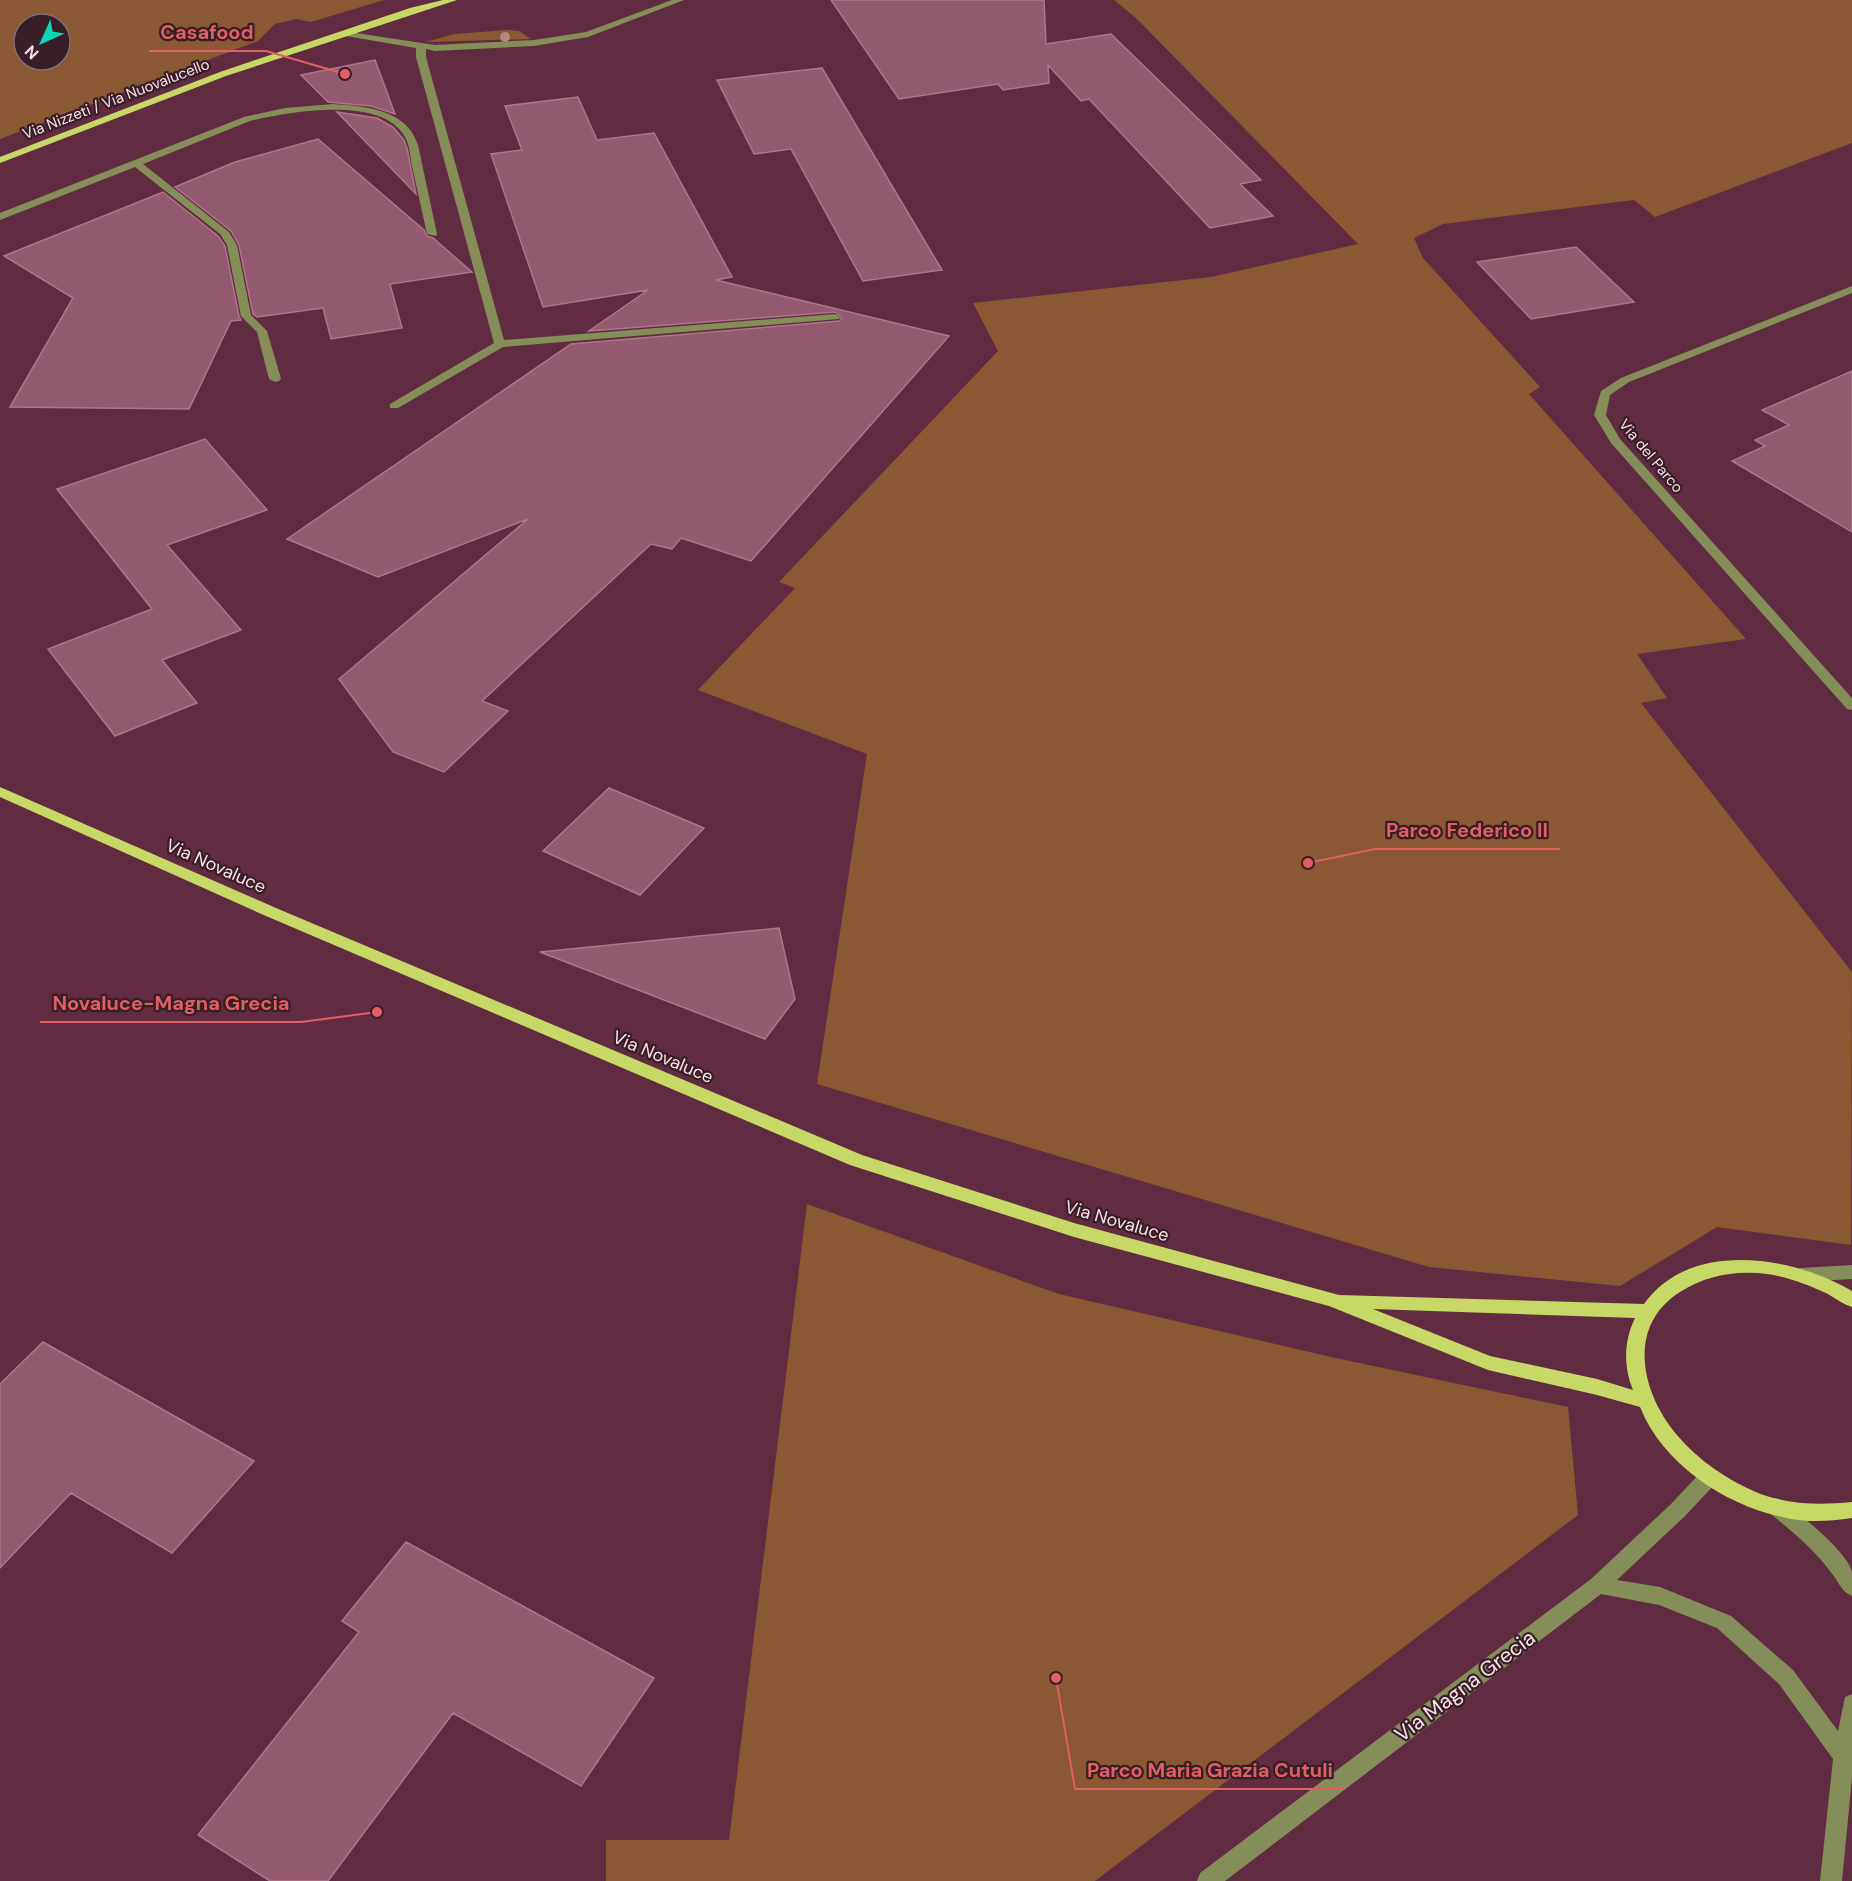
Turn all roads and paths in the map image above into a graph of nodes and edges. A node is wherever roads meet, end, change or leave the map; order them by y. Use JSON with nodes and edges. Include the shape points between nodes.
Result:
{"nodes":[{"id":1,"x":453,"y":0,"type":"edge"},
{"id":2,"x":680,"y":0,"type":"edge"},
{"id":3,"x":346,"y":33,"type":"junction"},
{"id":4,"x":421,"y":47,"type":"junction"},
{"id":5,"x":0,"y":160,"type":"edge"},
{"id":6,"x":136,"y":164,"type":"junction"},
{"id":7,"x":0,"y":217,"type":"edge"},
{"id":8,"x":432,"y":234,"type":"dead end"},
{"id":9,"x":1852,"y":289,"type":"edge"},
{"id":10,"x":835,"y":317,"type":"dead end"},
{"id":11,"x":500,"y":344,"type":"junction"},
{"id":12,"x":275,"y":379,"type":"dead end"},
{"id":13,"x":394,"y":406,"type":"dead end"},
{"id":14,"x":1852,"y":706,"type":"edge"},
{"id":15,"x":0,"y":792,"type":"edge"},
{"id":16,"x":1852,"y":1272,"type":"edge"},
{"id":17,"x":1801,"y":1275,"type":"junction"},
{"id":18,"x":1332,"y":1300,"type":"junction"},
{"id":19,"x":1852,"y":1300,"type":"edge"},
{"id":20,"x":1646,"y":1311,"type":"junction"},
{"id":21,"x":1644,"y":1401,"type":"junction"},
{"id":22,"x":1709,"y":1477,"type":"junction"},
{"id":23,"x":1775,"y":1506,"type":"junction"},
{"id":24,"x":1852,"y":1510,"type":"edge"},
{"id":25,"x":1598,"y":1585,"type":"junction"},
{"id":26,"x":1852,"y":1587,"type":"edge"},
{"id":27,"x":1852,"y":1704,"type":"edge"},
{"id":28,"x":1844,"y":1756,"type":"junction"},
{"id":29,"x":1208,"y":1881,"type":"edge"},
{"id":30,"x":1831,"y":1881,"type":"edge"}],
"edges":[{"from":1,"to":3,"type":"main road","name":"Via Nizzeti / Via Nuovalucello"},
{"from":2,"to":4,"type":"street","via":[[566,39]]},
{"from":3,"to":4,"type":"street"},
{"from":3,"to":5,"type":"main road","name":"Via Nizzeti / Via Nuovalucello","via":[[223,74]]},
{"from":4,"to":11,"type":"street"},
{"from":6,"to":7,"type":"street"},
{"from":6,"to":8,"type":"street","via":[[247,119],[277,111],[353,107],[375,112],[398,122],[410,135]]},
{"from":6,"to":12,"type":"street","via":[[224,232],[232,245],[246,316],[262,331]]},
{"from":9,"to":14,"type":"street","name":"Via del Parco","via":[[1625,380],[1605,393],[1600,415],[1616,441]]},
{"from":10,"to":11,"type":"street"},
{"from":11,"to":13,"type":"street"},
{"from":15,"to":18,"type":"main road","name":"Via Novaluce","via":[[856,1160],[1074,1230]]},
{"from":16,"to":17,"type":"street"},
{"from":17,"to":19,"type":"main road","via":[[1828,1284]]},
{"from":17,"to":20,"type":"main road","via":[[1764,1267],[1726,1267],[1694,1275],[1667,1289]]},
{"from":18,"to":20,"type":"main road"},
{"from":18,"to":21,"type":"main road","via":[[1488,1363]]},
{"from":20,"to":21,"type":"main road","via":[[1635,1338],[1634,1368]]},
{"from":21,"to":22,"type":"main road","via":[[1659,1429]]},
{"from":22,"to":23,"type":"main road"},
{"from":22,"to":25,"type":"street","name":"Via Magna Grecia"},
{"from":23,"to":24,"type":"main road","via":[[1809,1512]]},
{"from":23,"to":26,"type":"street","via":[[1819,1542]]},
{"from":25,"to":28,"type":"street","via":[[1660,1596],[1724,1622],[1786,1677]]},
{"from":25,"to":29,"type":"street","name":"Via Magna Grecia"},
{"from":27,"to":28,"type":"street"},
{"from":28,"to":30,"type":"street"}]}
